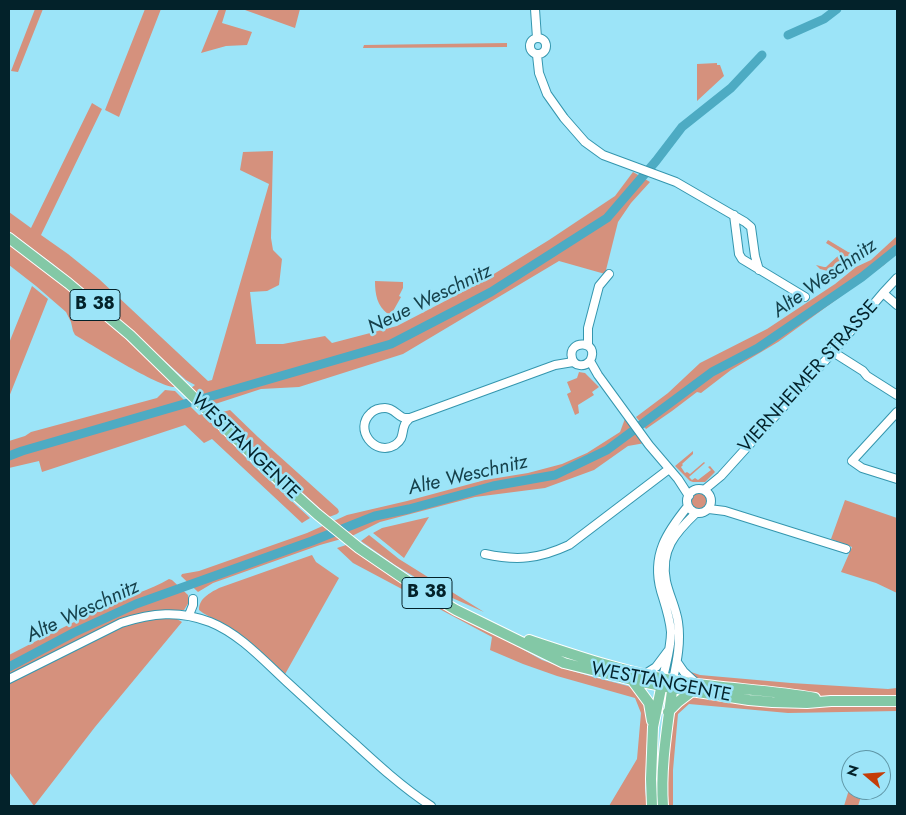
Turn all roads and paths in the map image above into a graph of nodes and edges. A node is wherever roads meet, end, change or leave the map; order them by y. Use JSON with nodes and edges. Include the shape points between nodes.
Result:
{"nodes":[{"id":1,"x":535,"y":9,"type":"edge"},
{"id":2,"x":537,"y":38,"type":"junction"},
{"id":3,"x":536,"y":55,"type":"junction"},
{"id":4,"x":734,"y":215,"type":"junction"},
{"id":5,"x":9,"y":238,"type":"edge"},
{"id":6,"x":759,"y":270,"type":"junction"},
{"id":7,"x":609,"y":274,"type":"dead end"},
{"id":8,"x":897,"y":278,"type":"edge"},
{"id":9,"x":883,"y":293,"type":"junction"},
{"id":10,"x":805,"y":297,"type":"dead end"},
{"id":11,"x":897,"y":305,"type":"edge"},
{"id":12,"x":584,"y":345,"type":"junction"},
{"id":13,"x":833,"y":352,"type":"junction"},
{"id":14,"x":572,"y":359,"type":"junction"},
{"id":15,"x":588,"y":363,"type":"junction"},
{"id":16,"x":897,"y":395,"type":"edge"},
{"id":17,"x":897,"y":412,"type":"edge"},
{"id":18,"x":410,"y":418,"type":"junction"},
{"id":19,"x":669,"y":469,"type":"junction"},
{"id":20,"x":897,"y":479,"type":"edge"},
{"id":21,"x":691,"y":493,"type":"junction"},
{"id":22,"x":709,"y":499,"type":"junction"},
{"id":23,"x":688,"y":506,"type":"junction"},
{"id":24,"x":696,"y":513,"type":"junction"},
{"id":25,"x":846,"y":549,"type":"dead end"},
{"id":26,"x":485,"y":554,"type":"dead end"},
{"id":27,"x":193,"y":599,"type":"dead end"},
{"id":28,"x":189,"y":615,"type":"junction"},
{"id":29,"x":500,"y":630,"type":"junction"},
{"id":30,"x":669,"y":649,"type":"junction"},
{"id":31,"x":677,"y":662,"type":"junction"},
{"id":32,"x":645,"y":674,"type":"junction"},
{"id":33,"x":9,"y":680,"type":"edge"},
{"id":34,"x":632,"y":680,"type":"junction"},
{"id":35,"x":667,"y":683,"type":"junction"},
{"id":36,"x":694,"y":688,"type":"junction"},
{"id":37,"x":897,"y":701,"type":"edge"},
{"id":38,"x":668,"y":712,"type":"junction"},
{"id":39,"x":654,"y":727,"type":"junction"},
{"id":40,"x":431,"y":806,"type":"edge"},
{"id":41,"x":652,"y":806,"type":"edge"},
{"id":42,"x":663,"y":806,"type":"edge"}],
"edges":[{"from":1,"to":2,"type":"street"},
{"from":2,"to":3,"type":"street","via":[[530,47]]},
{"from":2,"to":3,"type":"street","via":[[543,39],[547,46],[544,53]]},
{"from":3,"to":4,"type":"street","via":[[547,94],[585,142],[618,162],[676,182]]},
{"from":4,"to":6,"type":"street","via":[[751,227]]},
{"from":4,"to":6,"type":"street","via":[[740,256]]},
{"from":5,"to":29,"type":"main road","name":"WESTTANGENTE","number":"B 38","via":[[130,334],[270,472],[359,548],[440,601]]},
{"from":6,"to":10,"type":"street"},
{"from":7,"to":12,"type":"street","via":[[599,286]]},
{"from":8,"to":9,"type":"street","name":"VIERNHEIMER STRASSE"},
{"from":9,"to":11,"type":"street"},
{"from":9,"to":13,"type":"street","name":"VIERNHEIMER STRASSE"},
{"from":12,"to":14,"type":"street","via":[[575,347],[571,352]]},
{"from":12,"to":15,"type":"street","via":[[592,351]]},
{"from":13,"to":16,"type":"street"},
{"from":13,"to":22,"type":"street","name":"VIERNHEIMER STRASSE","via":[[721,476]]},
{"from":14,"to":15,"type":"street","via":[[581,366]]},
{"from":14,"to":18,"type":"street"},
{"from":15,"to":19,"type":"street"},
{"from":17,"to":20,"type":"street","via":[[852,461],[862,468]]},
{"from":18,"to":18,"type":"street","via":[[402,417],[389,408],[376,410],[369,415],[364,430],[370,442],[377,446],[393,446],[401,438],[404,425]]},
{"from":19,"to":21,"type":"street"},
{"from":19,"to":26,"type":"street","via":[[569,545],[554,552],[522,558]]},
{"from":21,"to":22,"type":"street","via":[[697,490]]},
{"from":21,"to":23,"type":"street"},
{"from":22,"to":24,"type":"street","via":[[703,513]]},
{"from":22,"to":25,"type":"street","via":[[725,511]]},
{"from":23,"to":24,"type":"street"},
{"from":23,"to":30,"type":"street","via":[[669,531],[658,561],[658,579],[670,622]]},
{"from":24,"to":31,"type":"street","via":[[675,534],[666,556],[666,581],[678,622]]},
{"from":27,"to":28,"type":"street"},
{"from":28,"to":33,"type":"street","via":[[158,614],[121,623]]},
{"from":28,"to":40,"type":"street","via":[[225,629],[249,647],[400,784]]},
{"from":29,"to":32,"type":"main road","name":"WESTTANGENTE","number":"B 38","via":[[581,658]]},
{"from":29,"to":34,"type":"main road","name":"WESTTANGENTE","number":"B 38","via":[[564,663]]},
{"from":30,"to":32,"type":"street","via":[[656,667]]},
{"from":30,"to":35,"type":"street"},
{"from":31,"to":35,"type":"street"},
{"from":31,"to":36,"type":"street"},
{"from":32,"to":35,"type":"main road","name":"WESTTANGENTE","number":"B 38"},
{"from":34,"to":35,"type":"main road","name":"WESTTANGENTE","number":"B 38"},
{"from":34,"to":39,"type":"main road","via":[[649,703]]},
{"from":35,"to":36,"type":"main road","name":"WESTTANGENTE"},
{"from":35,"to":38,"type":"main road"},
{"from":35,"to":39,"type":"main road"},
{"from":36,"to":37,"type":"main road","name":"WESTTANGENTE","via":[[772,702]]},
{"from":36,"to":38,"type":"main road"},
{"from":38,"to":42,"type":"main road"},
{"from":39,"to":41,"type":"main road"}]}
